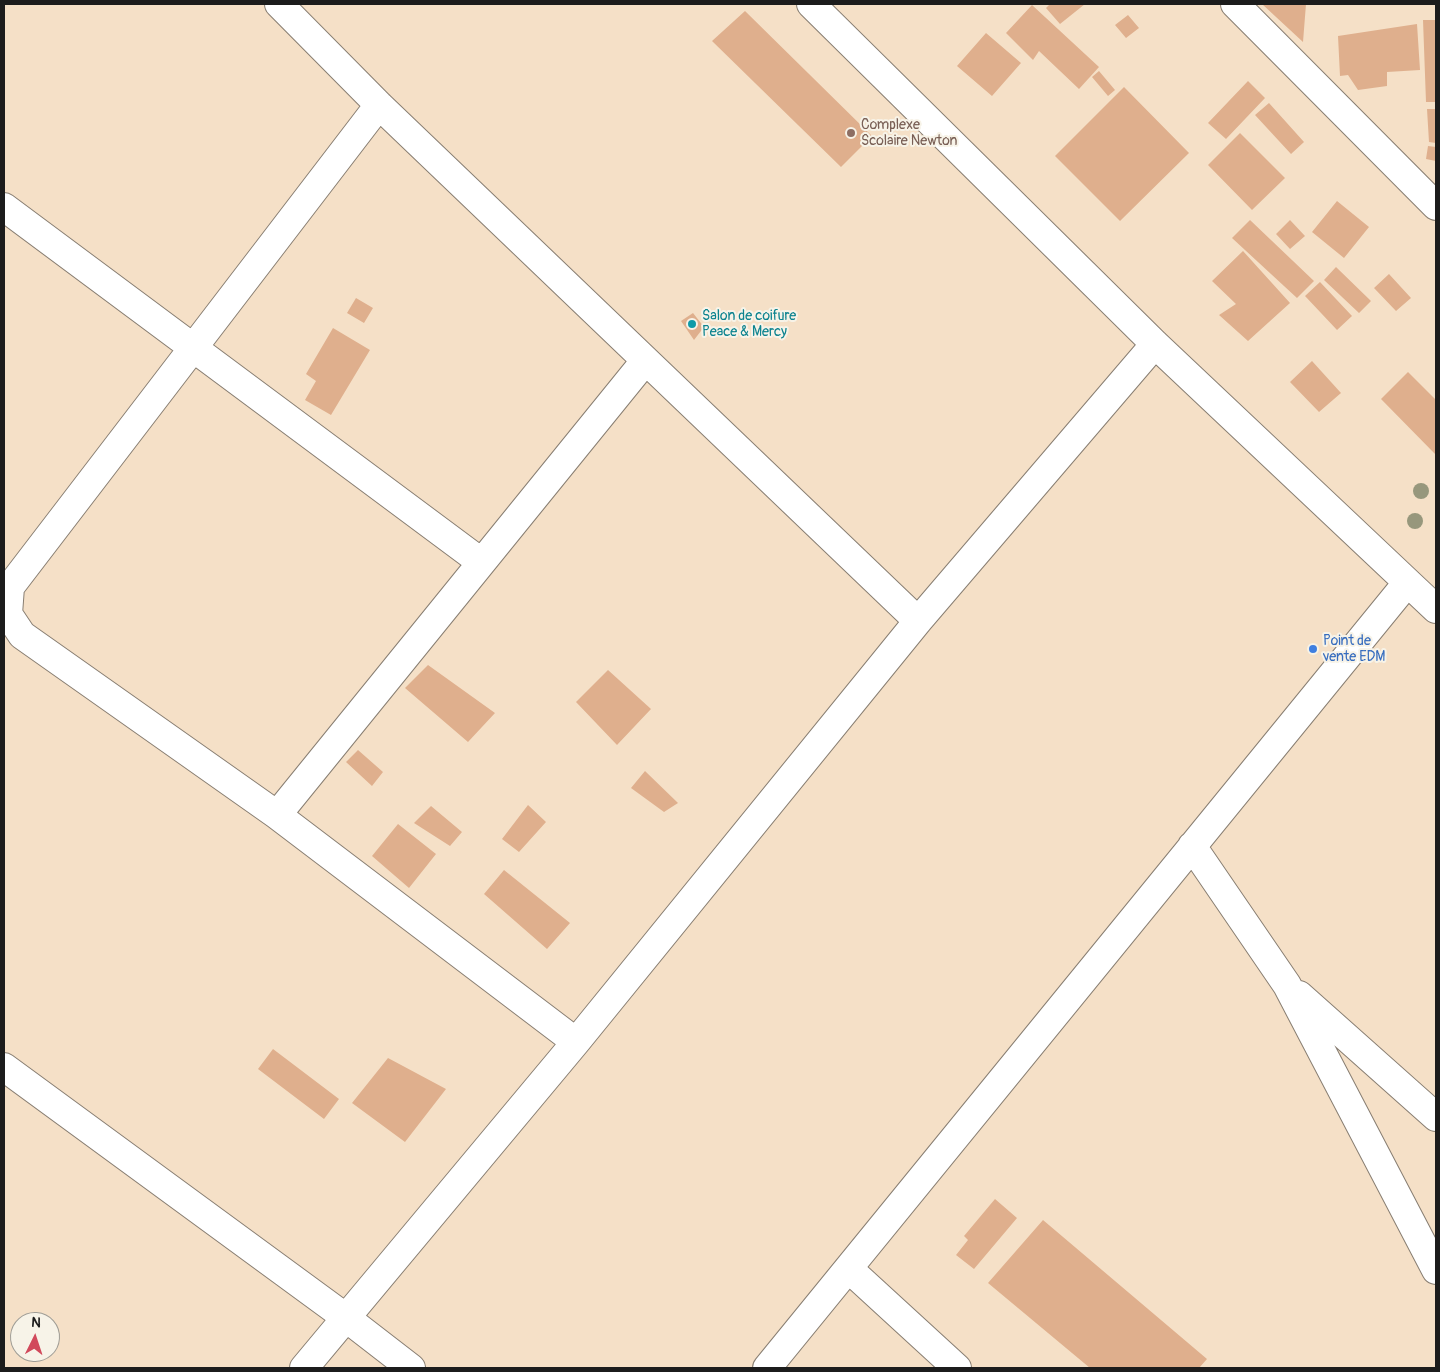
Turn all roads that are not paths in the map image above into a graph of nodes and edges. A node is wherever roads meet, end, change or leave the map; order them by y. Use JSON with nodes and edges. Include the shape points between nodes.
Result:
{"nodes":[{"id":1,"x":279,"y":4,"type":"edge"},
{"id":2,"x":811,"y":4,"type":"edge"},
{"id":3,"x":1235,"y":4,"type":"edge"},
{"id":4,"x":379,"y":105,"type":"junction"},
{"id":5,"x":1436,"y":204,"type":"edge"},
{"id":6,"x":4,"y":207,"type":"edge"},
{"id":7,"x":1155,"y":344,"type":"junction"},
{"id":8,"x":194,"y":348,"type":"junction"},
{"id":9,"x":645,"y":361,"type":"junction"},
{"id":10,"x":481,"y":562,"type":"junction"},
{"id":11,"x":1407,"y":583,"type":"junction"},
{"id":12,"x":1436,"y":610,"type":"edge"},
{"id":13,"x":918,"y":621,"type":"junction"},
{"id":14,"x":277,"y":815,"type":"junction"},
{"id":15,"x":1192,"y":846,"type":"junction"},
{"id":16,"x":1287,"y":985,"type":"junction"},
{"id":17,"x":576,"y":1042,"type":"junction"},
{"id":18,"x":4,"y":1067,"type":"edge"},
{"id":19,"x":1436,"y":1117,"type":"edge"},
{"id":20,"x":850,"y":1269,"type":"junction"},
{"id":21,"x":1436,"y":1270,"type":"edge"},
{"id":22,"x":345,"y":1317,"type":"junction"},
{"id":23,"x":304,"y":1368,"type":"edge"},
{"id":24,"x":411,"y":1368,"type":"edge"},
{"id":25,"x":767,"y":1368,"type":"edge"},
{"id":26,"x":957,"y":1368,"type":"edge"}],
"edges":[{"from":1,"to":4,"type":"street"},
{"from":2,"to":7,"type":"street"},
{"from":3,"to":5,"type":"street"},
{"from":4,"to":8,"type":"street"},
{"from":4,"to":9,"type":"street"},
{"from":6,"to":8,"type":"street"},
{"from":7,"to":11,"type":"street"},
{"from":7,"to":13,"type":"street"},
{"from":8,"to":10,"type":"street"},
{"from":8,"to":14,"type":"street","via":[[10,587],[8,614],[22,635]]},
{"from":9,"to":10,"type":"street"},
{"from":9,"to":13,"type":"street"},
{"from":10,"to":14,"type":"street"},
{"from":11,"to":12,"type":"street"},
{"from":11,"to":15,"type":"street"},
{"from":13,"to":17,"type":"street"},
{"from":14,"to":17,"type":"street"},
{"from":15,"to":16,"type":"street"},
{"from":15,"to":20,"type":"street"},
{"from":16,"to":19,"type":"street"},
{"from":16,"to":21,"type":"street"},
{"from":17,"to":22,"type":"street"},
{"from":18,"to":22,"type":"street"},
{"from":20,"to":25,"type":"street"},
{"from":20,"to":26,"type":"street"},
{"from":22,"to":23,"type":"street"},
{"from":22,"to":24,"type":"street"}]}
